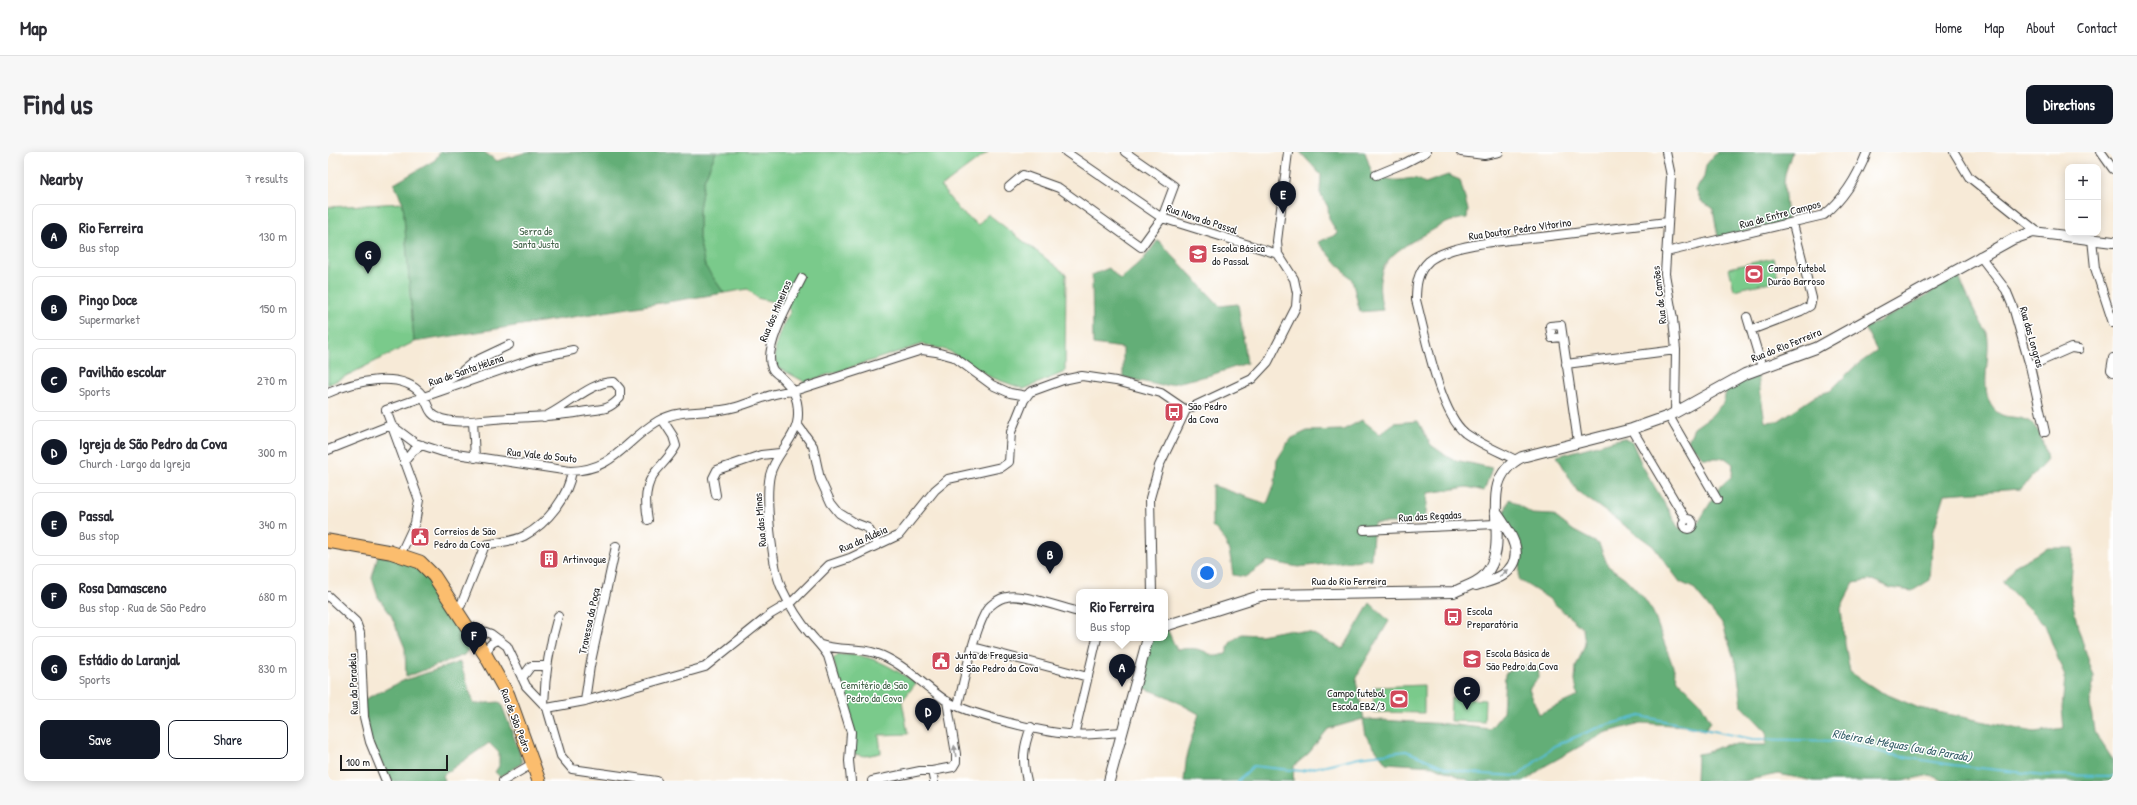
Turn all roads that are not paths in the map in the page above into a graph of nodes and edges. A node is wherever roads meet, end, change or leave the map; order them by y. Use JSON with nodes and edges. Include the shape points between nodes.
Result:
{"nodes":[{"id":1,"x":1066,"y":152,"type":"edge"},
{"id":2,"x":1125,"y":152,"type":"edge"},
{"id":3,"x":1293,"y":152,"type":"edge"},
{"id":4,"x":1426,"y":152,"type":"edge"},
{"id":5,"x":1461,"y":152,"type":"edge"},
{"id":6,"x":1500,"y":152,"type":"edge"},
{"id":7,"x":1666,"y":152,"type":"edge"},
{"id":8,"x":1867,"y":152,"type":"edge"},
{"id":9,"x":1954,"y":152,"type":"edge"},
{"id":10,"x":2101,"y":152,"type":"edge"},
{"id":11,"x":1287,"y":155,"type":"edge"},
{"id":12,"x":2113,"y":169,"type":"edge"},
{"id":13,"x":1376,"y":174,"type":"dead end"},
{"id":14,"x":1009,"y":187,"type":"dead end"},
{"id":15,"x":1162,"y":218,"type":"junction"},
{"id":16,"x":1667,"y":222,"type":"junction"},
{"id":17,"x":1793,"y":224,"type":"junction"},
{"id":18,"x":2039,"y":233,"type":"junction"},
{"id":19,"x":2092,"y":239,"type":"junction"},
{"id":20,"x":2113,"y":242,"type":"edge"},
{"id":21,"x":1666,"y":252,"type":"junction"},
{"id":22,"x":1278,"y":254,"type":"junction"},
{"id":23,"x":1980,"y":256,"type":"junction"},
{"id":24,"x":802,"y":278,"type":"dead end"},
{"id":25,"x":1747,"y":317,"type":"dead end"},
{"id":26,"x":2113,"y":323,"type":"edge"},
{"id":27,"x":1751,"y":330,"type":"junction"},
{"id":28,"x":1562,"y":337,"type":"dead end"},
{"id":29,"x":509,"y":345,"type":"dead end"},
{"id":30,"x":2079,"y":349,"type":"dead end"},
{"id":31,"x":573,"y":350,"type":"dead end"},
{"id":32,"x":1676,"y":350,"type":"junction"},
{"id":33,"x":2113,"y":358,"type":"edge"},
{"id":34,"x":1566,"y":364,"type":"junction"},
{"id":35,"x":2030,"y":366,"type":"junction"},
{"id":36,"x":1762,"y":368,"type":"junction"},
{"id":37,"x":2113,"y":372,"type":"edge"},
{"id":38,"x":794,"y":391,"type":"junction"},
{"id":39,"x":328,"y":393,"type":"edge"},
{"id":40,"x":433,"y":393,"type":"junction"},
{"id":41,"x":423,"y":396,"type":"junction"},
{"id":42,"x":1027,"y":396,"type":"junction"},
{"id":43,"x":1186,"y":410,"type":"junction"},
{"id":44,"x":1672,"y":414,"type":"junction"},
{"id":45,"x":544,"y":417,"type":"junction"},
{"id":46,"x":662,"y":419,"type":"junction"},
{"id":47,"x":473,"y":421,"type":"junction"},
{"id":48,"x":797,"y":424,"type":"junction"},
{"id":49,"x":391,"y":425,"type":"junction"},
{"id":50,"x":1632,"y":429,"type":"junction"},
{"id":51,"x":2045,"y":432,"type":"dead end"},
{"id":52,"x":1578,"y":442,"type":"junction"},
{"id":53,"x":422,"y":445,"type":"junction"},
{"id":54,"x":328,"y":450,"type":"edge"},
{"id":55,"x":780,"y":453,"type":"junction"},
{"id":56,"x":475,"y":458,"type":"junction"},
{"id":57,"x":1516,"y":460,"type":"junction"},
{"id":58,"x":404,"y":462,"type":"junction"},
{"id":59,"x":572,"y":471,"type":"junction"},
{"id":60,"x":716,"y":494,"type":"dead end"},
{"id":61,"x":1717,"y":499,"type":"dead end"},
{"id":62,"x":1495,"y":512,"type":"junction"},
{"id":63,"x":648,"y":520,"type":"dead end"},
{"id":64,"x":1686,"y":520,"type":"dead end"},
{"id":65,"x":1496,"y":524,"type":"junction"},
{"id":66,"x":1364,"y":530,"type":"dead end"},
{"id":67,"x":328,"y":541,"type":"edge"},
{"id":68,"x":1497,"y":541,"type":"junction"},
{"id":69,"x":878,"y":545,"type":"junction"},
{"id":70,"x":616,"y":546,"type":"dead end"},
{"id":71,"x":1516,"y":546,"type":"junction"},
{"id":72,"x":400,"y":555,"type":"junction"},
{"id":73,"x":1152,"y":589,"type":"edge"},
{"id":74,"x":1454,"y":592,"type":"junction"},
{"id":75,"x":328,"y":596,"type":"edge"},
{"id":76,"x":790,"y":603,"type":"junction"},
{"id":77,"x":456,"y":610,"type":"junction"},
{"id":78,"x":1076,"y":611,"type":"edge"},
{"id":79,"x":558,"y":616,"type":"dead end"},
{"id":80,"x":1168,"y":622,"type":"edge"},
{"id":81,"x":1176,"y":622,"type":"junction"},
{"id":82,"x":465,"y":624,"type":"junction"},
{"id":83,"x":1168,"y":625,"type":"edge"},
{"id":84,"x":500,"y":640,"type":"junction"},
{"id":85,"x":1096,"y":641,"type":"edge"},
{"id":86,"x":1145,"y":641,"type":"edge"},
{"id":87,"x":821,"y":645,"type":"junction"},
{"id":88,"x":973,"y":647,"type":"junction"},
{"id":89,"x":486,"y":656,"type":"junction"},
{"id":90,"x":546,"y":666,"type":"junction"},
{"id":91,"x":1088,"y":677,"type":"junction"},
{"id":92,"x":522,"y":678,"type":"junction"},
{"id":93,"x":585,"y":700,"type":"junction"},
{"id":94,"x":947,"y":701,"type":"junction"},
{"id":95,"x":958,"y":705,"type":"junction"},
{"id":96,"x":546,"y":707,"type":"junction"},
{"id":97,"x":1030,"y":727,"type":"junction"},
{"id":98,"x":1122,"y":732,"type":"junction"},
{"id":99,"x":1074,"y":735,"type":"junction"},
{"id":100,"x":532,"y":764,"type":"junction"},
{"id":101,"x":932,"y":771,"type":"junction"},
{"id":102,"x":386,"y":781,"type":"edge"},
{"id":103,"x":503,"y":781,"type":"edge"},
{"id":104,"x":539,"y":781,"type":"edge"},
{"id":105,"x":657,"y":781,"type":"edge"},
{"id":106,"x":851,"y":781,"type":"edge"},
{"id":107,"x":872,"y":781,"type":"edge"},
{"id":108,"x":934,"y":781,"type":"edge"},
{"id":109,"x":1027,"y":781,"type":"edge"},
{"id":110,"x":1109,"y":781,"type":"edge"}],
"edges":[{"from":1,"to":15,"type":"street","name":"Rua Nova do Passal"},
{"from":2,"to":15,"type":"street","via":[[1174,186]]},
{"from":3,"to":11,"type":"street"},
{"from":4,"to":13,"type":"street"},
{"from":5,"to":6,"type":"street","via":[[1484,155]]},
{"from":7,"to":16,"type":"street","name":"Rua de Camões","via":[[1671,176]]},
{"from":8,"to":17,"type":"street","name":"Rua de Entre Campos","via":[[1849,187],[1833,208],[1824,215]]},
{"from":9,"to":18,"type":"street","via":[[1969,177]]},
{"from":10,"to":12,"type":"street"},
{"from":11,"to":22,"type":"street","via":[[1277,241]]},
{"from":14,"to":15,"type":"street","via":[[1023,175],[1059,188],[1141,246]]},
{"from":15,"to":22,"type":"street","name":"Rua Nova do Passal"},
{"from":16,"to":21,"type":"street","name":"Rua de Camões"},
{"from":16,"to":57,"type":"street","name":"Rua Doutor Pedro Vitorino","via":[[1495,242],[1438,255],[1420,273],[1416,285],[1416,300],[1440,389],[1452,417],[1465,433]]},
{"from":17,"to":21,"type":"street","name":"Rua de Entre Campos"},
{"from":17,"to":27,"type":"street","via":[[1812,298],[1810,306]]},
{"from":18,"to":19,"type":"street","name":"Rua do Rio Ferreira"},
{"from":18,"to":23,"type":"street","name":"Rua do Rio Ferreira","via":[[2033,232],[2013,239]]},
{"from":19,"to":20,"type":"street","name":"Rua do Rio Ferreira"},
{"from":19,"to":26,"type":"street","via":[[2095,268]]},
{"from":21,"to":32,"type":"street","name":"Rua de Camões","via":[[1665,274],[1674,319]]},
{"from":22,"to":43,"type":"street","via":[[1294,279],[1296,307],[1268,362],[1252,379]]},
{"from":23,"to":35,"type":"street","name":"Rua das Longras","via":[[2006,290]]},
{"from":23,"to":36,"type":"street","name":"Rua do Rio Ferreira","via":[[1816,348]]},
{"from":24,"to":38,"type":"street","name":"Rua dos Mineiros","via":[[775,335],[769,358],[772,369]]},
{"from":25,"to":27,"type":"street"},
{"from":27,"to":36,"type":"street"},
{"from":28,"to":34,"type":"street"},
{"from":29,"to":40,"type":"street","via":[[473,362],[456,376],[439,385]]},
{"from":30,"to":35,"type":"street","via":[[2071,348]]},
{"from":31,"to":40,"type":"street","name":"Rua de Santa Helena","via":[[536,358]]},
{"from":32,"to":34,"type":"street"},
{"from":32,"to":44,"type":"street","name":"Rua de Camões"},
{"from":33,"to":37,"type":"street"},
{"from":34,"to":52,"type":"street"},
{"from":35,"to":51,"type":"street","name":"Rua das Longras"},
{"from":36,"to":44,"type":"street","name":"Rua do Rio Ferreira","via":[[1718,387]]},
{"from":38,"to":42,"type":"street","name":"Rua Vale do Souto","via":[[922,350],[954,357],[992,385],[1010,393]]},
{"from":38,"to":46,"type":"street","name":"Rua Vale do Souto","via":[[780,392],[736,408],[683,412]]},
{"from":38,"to":48,"type":"street"},
{"from":39,"to":41,"type":"street","name":"Rua de Santa Helena","via":[[345,385],[382,379],[408,384]]},
{"from":40,"to":41,"type":"street","name":"Rua de Santa Helena"},
{"from":41,"to":47,"type":"street","via":[[433,415],[451,421]]},
{"from":41,"to":49,"type":"street","via":[[386,410]]},
{"from":42,"to":43,"type":"street","via":[[1030,392],[1063,380],[1082,376],[1116,380],[1161,393]]},
{"from":42,"to":69,"type":"street","name":"Rua da Aldeia","via":[[1011,432],[1009,462],[1002,467],[948,478],[935,490],[899,535]]},
{"from":43,"to":73,"type":"street","via":[[1159,466],[1150,498]]},
{"from":44,"to":50,"type":"street","name":"Rua do Rio Ferreira"},
{"from":44,"to":61,"type":"street"},
{"from":45,"to":45,"type":"street","via":[[605,408],[615,404],[620,398],[620,389],[614,382],[596,384],[566,406]]},
{"from":45,"to":47,"type":"street"},
{"from":46,"to":59,"type":"street","name":"Rua Vale do Souto","via":[[613,458],[594,467]]},
{"from":46,"to":63,"type":"street","via":[[676,446],[649,481],[646,506]]},
{"from":47,"to":56,"type":"street"},
{"from":48,"to":55,"type":"street","name":"Rua das Minas"},
{"from":48,"to":69,"type":"street","via":[[813,446],[820,479],[831,503],[839,513],[868,528]]},
{"from":49,"to":53,"type":"street","name":"Rua Vale do Souto","via":[[415,443]]},
{"from":49,"to":54,"type":"street"},
{"from":49,"to":58,"type":"street"},
{"from":50,"to":52,"type":"street","name":"Rua do Rio Ferreira"},
{"from":50,"to":64,"type":"street"},
{"from":52,"to":57,"type":"street","name":"Rua do Rio Ferreira"},
{"from":53,"to":56,"type":"street","name":"Rua Vale do Souto"},
{"from":53,"to":58,"type":"street"},
{"from":55,"to":60,"type":"street","via":[[762,455],[718,470],[713,478]]},
{"from":55,"to":76,"type":"street","name":"Rua das Minas","via":[[770,474],[768,493],[777,572],[781,588]]},
{"from":56,"to":59,"type":"street","name":"Rua Vale do Souto"},
{"from":57,"to":62,"type":"street","name":"Rua do Rio Ferreira","via":[[1510,463],[1502,474],[1497,487]]},
{"from":58,"to":72,"type":"street","via":[[419,500],[415,523]]},
{"from":59,"to":77,"type":"street","via":[[570,483],[561,500],[540,525],[523,536],[485,545],[461,605]]},
{"from":62,"to":65,"type":"street","name":"Rua do Rio Ferreira"},
{"from":62,"to":71,"type":"street"},
{"from":65,"to":66,"type":"street","name":"Rua das Regadas"},
{"from":65,"to":68,"type":"street","name":"Rua do Rio Ferreira"},
{"from":67,"to":72,"type":"main road","name":"Rua de São Pedro"},
{"from":68,"to":71,"type":"street","via":[[1508,537]]},
{"from":68,"to":74,"type":"street","name":"Rua do Rio Ferreira","via":[[1494,557],[1484,575]]},
{"from":69,"to":76,"type":"street","name":"Rua da Aldeia","via":[[829,565]]},
{"from":70,"to":93,"type":"street","name":"Travessa da Poça"},
{"from":74,"to":71,"type":"street","one_way":true,"via":[[1503,575],[1511,567],[1516,555]]},
{"from":72,"to":77,"type":"main road","name":"Rua de São Pedro","via":[[420,562],[434,576]]},
{"from":74,"to":81,"type":"street","name":"Rua do Rio Ferreira","via":[[1263,595]]},
{"from":75,"to":102,"type":"street","name":"Rua da Paradela","via":[[356,622],[360,633],[364,717],[370,742]]},
{"from":76,"to":87,"type":"street","name":"Rua das Minas","via":[[810,635]]},
{"from":76,"to":93,"type":"street","name":"Rua da Aldeia","via":[[771,614],[705,667]]},
{"from":77,"to":82,"type":"main road","name":"Rua de São Pedro"},
{"from":78,"to":88,"type":"street","via":[[1019,597],[1006,597],[985,612]]},
{"from":79,"to":90,"type":"street"},
{"from":80,"to":81,"type":"street","name":"Rua do Rio Ferreira"},
{"from":81,"to":83,"type":"street","name":"Rua do Rio Ferreira"},
{"from":82,"to":84,"type":"street"},
{"from":82,"to":89,"type":"main road","name":"Rua de São Pedro"},
{"from":84,"to":89,"type":"street","via":[[492,642]]},
{"from":84,"to":92,"type":"street","via":[[507,646]]},
{"from":85,"to":91,"type":"street"},
{"from":86,"to":98,"type":"street"},
{"from":87,"to":94,"type":"street","via":[[832,649],[853,648],[876,653],[898,665]]},
{"from":87,"to":106,"type":"street","name":"Rua das Minas","via":[[828,656],[851,732]]},
{"from":88,"to":91,"type":"street"},
{"from":88,"to":95,"type":"street"},
{"from":89,"to":100,"type":"main road","name":"Rua de São Pedro","via":[[508,695]]},
{"from":90,"to":92,"type":"street","via":[[531,666]]},
{"from":90,"to":96,"type":"street"},
{"from":91,"to":99,"type":"street"},
{"from":92,"to":96,"type":"street","via":[[526,686]]},
{"from":93,"to":96,"type":"street","name":"Rua da Aldeia"},
{"from":94,"to":95,"type":"street"},
{"from":101,"to":94,"type":"street","one_way":true,"via":[[953,767],[956,762]]},
{"from":95,"to":97,"type":"street"},
{"from":96,"to":105,"type":"street","via":[[561,756],[572,770]]},
{"from":97,"to":99,"type":"street"},
{"from":97,"to":109,"type":"street","via":[[1022,761]]},
{"from":98,"to":99,"type":"street"},
{"from":98,"to":110,"type":"street"},
{"from":100,"to":103,"type":"street"},
{"from":100,"to":104,"type":"main road","name":"Rua de São Pedro"},
{"from":101,"to":107,"type":"street"},
{"from":101,"to":108,"type":"street"}]}
